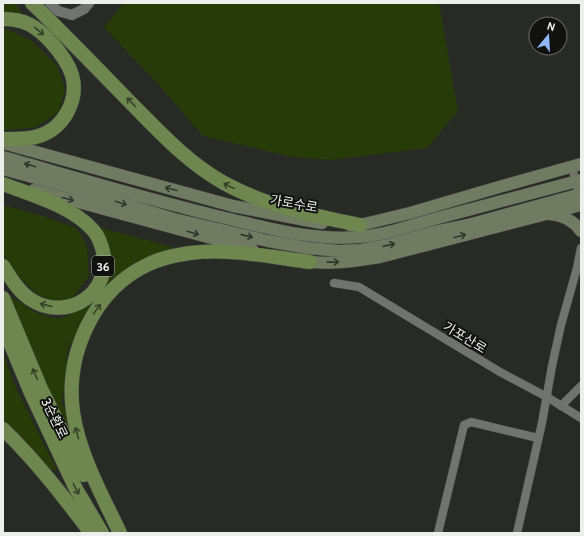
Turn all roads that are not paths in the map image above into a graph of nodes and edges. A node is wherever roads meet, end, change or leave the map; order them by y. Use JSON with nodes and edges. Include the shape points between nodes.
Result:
{"nodes":[{"id":1,"x":32,"y":3,"type":"edge"},
{"id":2,"x":50,"y":3,"type":"edge"},
{"id":3,"x":86,"y":6,"type":"edge"},
{"id":4,"x":3,"y":19,"type":"edge"},
{"id":5,"x":3,"y":139,"type":"edge"},
{"id":6,"x":3,"y":143,"type":"edge"},
{"id":7,"x":3,"y":157,"type":"edge"},
{"id":8,"x":576,"y":165,"type":"edge"},
{"id":9,"x":3,"y":169,"type":"edge"},
{"id":10,"x":578,"y":181,"type":"edge"},
{"id":11,"x":3,"y":182,"type":"edge"},
{"id":12,"x":580,"y":199,"type":"edge"},
{"id":13,"x":438,"y":205,"type":"junction"},
{"id":14,"x":546,"y":214,"type":"junction"},
{"id":15,"x":360,"y":225,"type":"junction"},
{"id":16,"x":468,"y":225,"type":"junction"},
{"id":17,"x":408,"y":227,"type":"junction"},
{"id":18,"x":581,"y":231,"type":"edge"},
{"id":19,"x":581,"y":248,"type":"edge"},
{"id":20,"x":580,"y":259,"type":"edge"},
{"id":21,"x":310,"y":262,"type":"junction"},
{"id":22,"x":3,"y":266,"type":"edge"},
{"id":23,"x":334,"y":283,"type":"dead end"},
{"id":24,"x":3,"y":298,"type":"edge"},
{"id":25,"x":3,"y":326,"type":"edge"},
{"id":26,"x":581,"y":386,"type":"edge"},
{"id":27,"x":547,"y":397,"type":"junction"},
{"id":28,"x":561,"y":406,"type":"junction"},
{"id":29,"x":581,"y":418,"type":"edge"},
{"id":30,"x":3,"y":429,"type":"edge"},
{"id":31,"x":538,"y":438,"type":"junction"},
{"id":32,"x":91,"y":533,"type":"edge"},
{"id":33,"x":102,"y":533,"type":"edge"},
{"id":34,"x":116,"y":533,"type":"edge"},
{"id":35,"x":120,"y":533,"type":"edge"},
{"id":36,"x":438,"y":533,"type":"edge"},
{"id":37,"x":516,"y":533,"type":"edge"}],
"edges":[{"from":15,"to":1,"type":"highway","one_way":true,"via":[[289,209],[224,183],[209,174],[176,148]]},
{"from":2,"to":3,"type":"street","via":[[58,11],[72,15]]},
{"from":4,"to":5,"type":"highway","one_way":true,"via":[[24,22],[42,33],[66,62],[73,77],[74,91],[68,112],[52,130],[26,139]]},
{"from":15,"to":6,"type":"main road","name":"가로수로","one_way":true,"via":[[305,220],[233,206]]},
{"from":17,"to":7,"type":"main road","one_way":true,"via":[[360,238],[313,236],[272,229],[178,207]]},
{"from":8,"to":10,"type":"street"},
{"from":8,"to":13,"type":"main road","name":"가로수로"},
{"from":9,"to":16,"type":"main road","one_way":true,"via":[[174,219],[308,248],[361,250]]},
{"from":10,"to":12,"type":"street"},
{"from":10,"to":17,"type":"main road"},
{"from":11,"to":21,"type":"main road","one_way":true},
{"from":11,"to":22,"type":"highway","number":"36","one_way":true,"via":[[64,208],[78,217],[93,230],[104,256],[102,275],[96,289],[83,301],[66,307],[48,306],[30,299],[18,288]]},
{"from":12,"to":14,"type":"main road"},
{"from":12,"to":16,"type":"main road"},
{"from":13,"to":15,"type":"main road","name":"가로수로"},
{"from":13,"to":17,"type":"main road"},
{"from":14,"to":16,"type":"main road"},
{"from":14,"to":18,"type":"main road","via":[[566,218]]},
{"from":21,"to":14,"type":"main road","one_way":true,"via":[[380,257]]},
{"from":15,"to":17,"type":"main road"},
{"from":19,"to":20,"type":"street"},
{"from":20,"to":27,"type":"street","via":[[561,325]]},
{"from":35,"to":21,"type":"highway","one_way":true,"via":[[85,458],[72,400],[75,361],[83,335],[103,300],[120,283],[150,263],[189,253],[218,251]]},
{"from":23,"to":27,"type":"street","name":"가포산로","via":[[359,286],[493,368]]},
{"from":34,"to":24,"type":"highway","name":"3순환로","one_way":true,"via":[[88,485],[41,389]]},
{"from":25,"to":33,"type":"highway","name":"3순환로","one_way":true,"via":[[69,475]]},
{"from":26,"to":28,"type":"street"},
{"from":27,"to":28,"type":"street","name":"가포산로"},
{"from":27,"to":31,"type":"street"},
{"from":28,"to":29,"type":"street","name":"가포산로"},
{"from":30,"to":32,"type":"highway","via":[[42,470]]},
{"from":31,"to":36,"type":"street","via":[[471,422],[464,425]]},
{"from":31,"to":37,"type":"street"}]}
